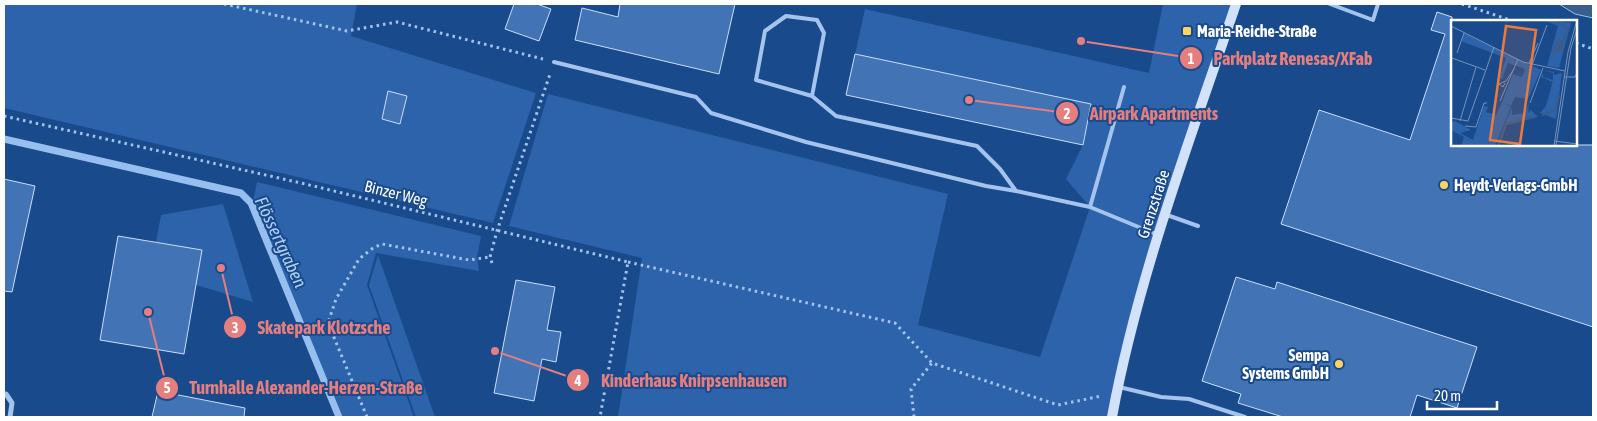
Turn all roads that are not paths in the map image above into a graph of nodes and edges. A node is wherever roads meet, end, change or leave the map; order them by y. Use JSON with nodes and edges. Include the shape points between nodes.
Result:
{"nodes":[{"id":1,"x":1236,"y":4,"type":"edge"},
{"id":2,"x":1330,"y":4,"type":"edge"},
{"id":3,"x":1378,"y":4,"type":"edge"},
{"id":4,"x":554,"y":62,"type":"road end"},
{"id":5,"x":1124,"y":87,"type":"dead end"},
{"id":6,"x":812,"y":96,"type":"junction"},
{"id":7,"x":1016,"y":191,"type":"junction"},
{"id":8,"x":1090,"y":207,"type":"junction"},
{"id":9,"x":1165,"y":214,"type":"junction"},
{"id":10,"x":1198,"y":226,"type":"dead end"},
{"id":11,"x":1158,"y":235,"type":"junction"},
{"id":12,"x":1117,"y":390,"type":"junction"},
{"id":13,"x":4,"y":394,"type":"edge"},
{"id":14,"x":10,"y":417,"type":"edge"},
{"id":15,"x":1112,"y":417,"type":"edge"},
{"id":16,"x":1245,"y":417,"type":"edge"}],
"edges":[{"from":1,"to":9,"type":"main road","name":"Grenzstraße"},
{"from":2,"to":3,"type":"lane","via":[[1373,20]]},
{"from":4,"to":7,"type":"lane","via":[[696,97],[712,113],[806,142]]},
{"from":5,"to":8,"type":"lane"},
{"from":6,"to":6,"type":"lane","via":[[824,33],[817,20],[786,16],[765,32],[756,80]]},
{"from":6,"to":7,"type":"lane","via":[[836,116],[977,146]]},
{"from":7,"to":8,"type":"lane"},
{"from":8,"to":11,"type":"lane"},
{"from":9,"to":10,"type":"lane"},
{"from":9,"to":11,"type":"main road","name":"Grenzstraße"},
{"from":11,"to":12,"type":"main road","name":"Grenzstraße"},
{"from":12,"to":15,"type":"main road","name":"Grenzstraße"},
{"from":12,"to":16,"type":"lane","via":[[1189,399]]},
{"from":13,"to":14,"type":"street","via":[[12,403]]}]}
